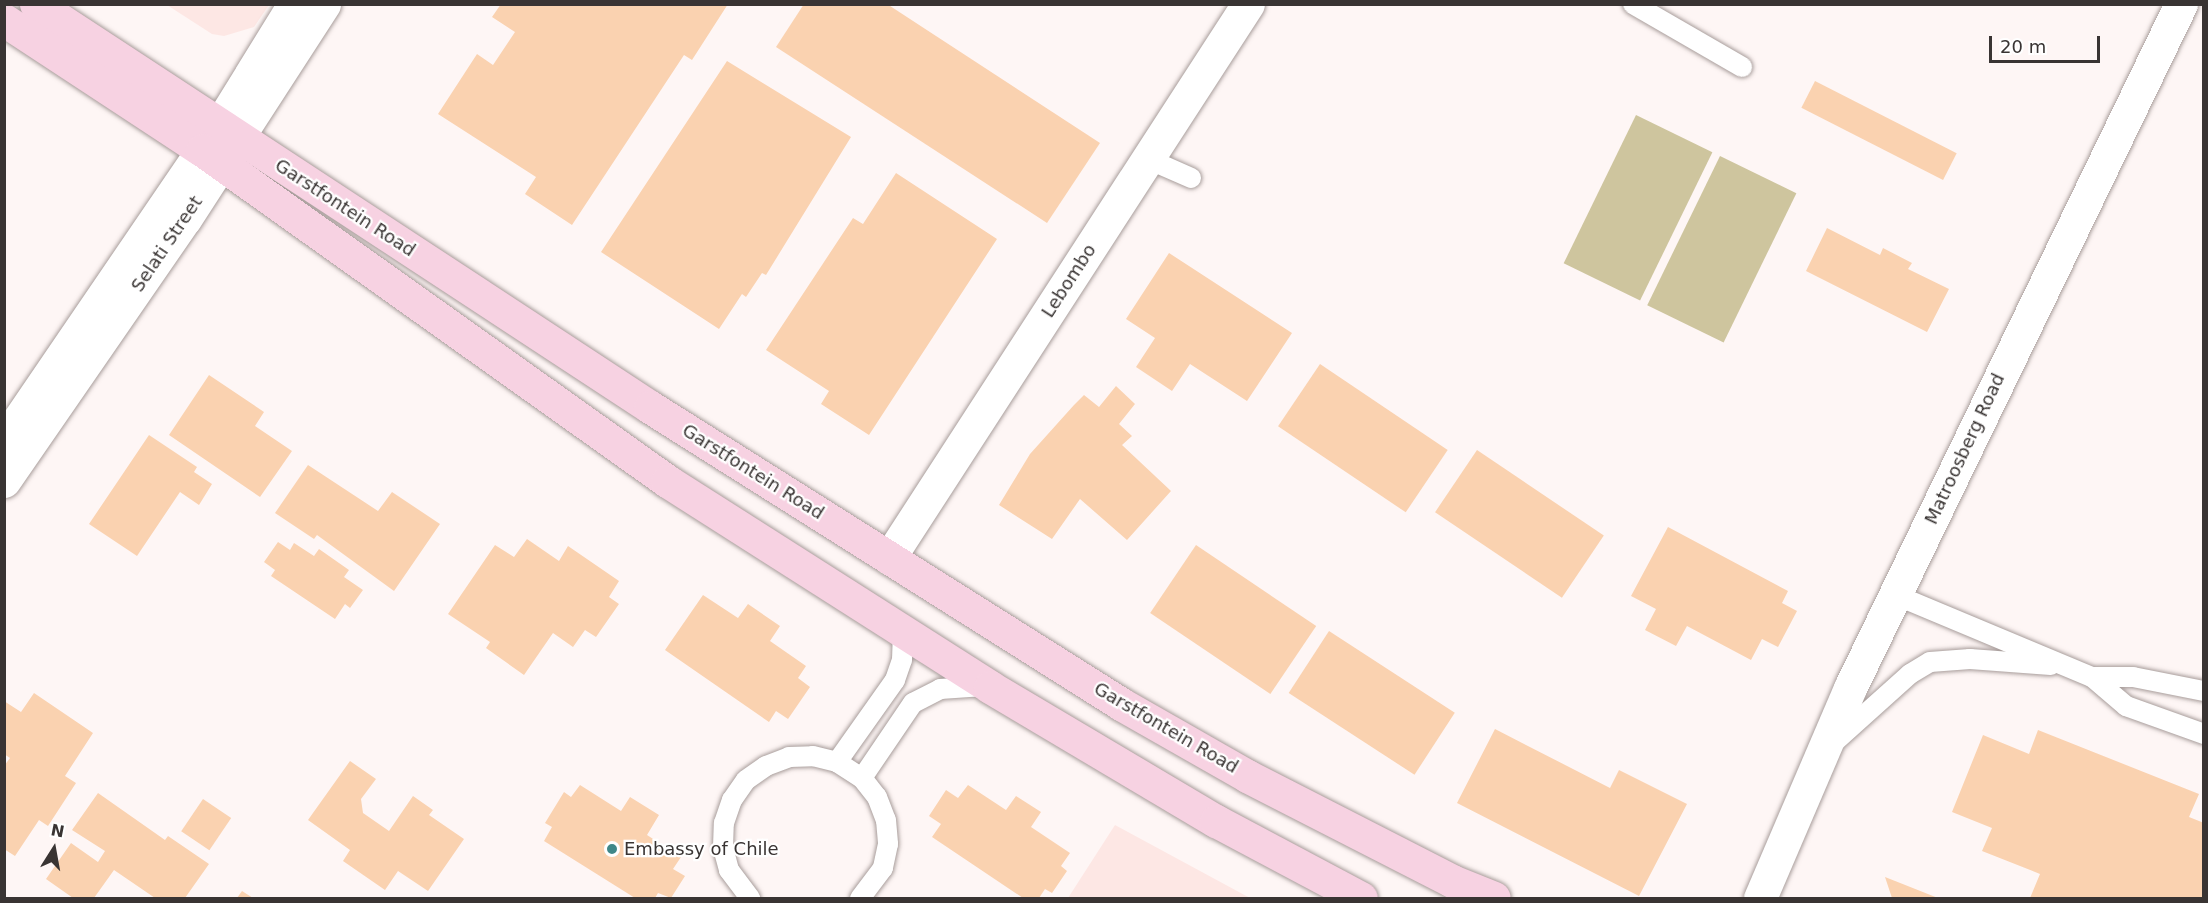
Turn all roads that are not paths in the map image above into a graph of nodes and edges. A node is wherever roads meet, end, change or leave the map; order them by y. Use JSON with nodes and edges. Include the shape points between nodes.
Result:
{"nodes":[{"id":1,"x":36,"y":4,"type":"edge"},
{"id":2,"x":294,"y":4,"type":"edge"},
{"id":3,"x":324,"y":4,"type":"edge"},
{"id":4,"x":1248,"y":4,"type":"edge"},
{"id":5,"x":1633,"y":4,"type":"edge"},
{"id":6,"x":2181,"y":4,"type":"edge"},
{"id":7,"x":4,"y":20,"type":"edge"},
{"id":8,"x":1742,"y":67,"type":"dead end"},
{"id":9,"x":220,"y":144,"type":"junction"},
{"id":10,"x":1148,"y":159,"type":"junction"},
{"id":11,"x":1191,"y":178,"type":"dead end"},
{"id":12,"x":4,"y":441,"type":"edge"},
{"id":13,"x":4,"y":481,"type":"edge"},
{"id":14,"x":889,"y":558,"type":"junction"},
{"id":15,"x":1898,"y":596,"type":"junction"},
{"id":16,"x":903,"y":631,"type":"junction"},
{"id":17,"x":2066,"y":666,"type":"junction"},
{"id":18,"x":2092,"y":677,"type":"junction"},
{"id":19,"x":990,"y":687,"type":"junction"},
{"id":20,"x":2204,"y":691,"type":"edge"},
{"id":21,"x":2204,"y":734,"type":"edge"},
{"id":22,"x":1818,"y":757,"type":"junction"},
{"id":23,"x":837,"y":762,"type":"junction"},
{"id":24,"x":862,"y":778,"type":"junction"},
{"id":25,"x":750,"y":898,"type":"edge"},
{"id":26,"x":860,"y":898,"type":"edge"},
{"id":27,"x":1360,"y":898,"type":"edge"},
{"id":28,"x":1494,"y":898,"type":"edge"},
{"id":29,"x":1760,"y":898,"type":"edge"}],
"edges":[{"from":1,"to":9,"type":"main road","name":"Garstfontein Road"},
{"from":2,"to":9,"type":"street","name":"Selati Street"},
{"from":3,"to":9,"type":"street","name":"Selati Street"},
{"from":4,"to":10,"type":"street","name":"Lebombo"},
{"from":5,"to":8,"type":"lane"},
{"from":6,"to":15,"type":"street","name":"Matroosberg Road","via":[[1972,431]]},
{"from":7,"to":9,"type":"main road","name":"Garstfontein Road"},
{"from":9,"to":12,"type":"street","name":"Selati Street"},
{"from":9,"to":13,"type":"street","name":"Selati Street"},
{"from":9,"to":14,"type":"main road","name":"Garstfontein Road"},
{"from":9,"to":16,"type":"main road","name":"Garstfontein Road","via":[[667,481]]},
{"from":10,"to":11,"type":"lane"},
{"from":10,"to":14,"type":"street","name":"Lebombo"},
{"from":14,"to":28,"type":"main road","name":"Garstfontein Road","via":[[1121,704],[1247,776],[1452,881]]},
{"from":15,"to":17,"type":"lane"},
{"from":15,"to":22,"type":"street","name":"Matroosberg Road"},
{"from":16,"to":19,"type":"main road","name":"Garstfontein Road"},
{"from":16,"to":23,"type":"lane","via":[[902,660],[895,680]]},
{"from":17,"to":18,"type":"lane"},
{"from":17,"to":22,"type":"lane","via":[[1970,659],[1930,662],[1910,674]]},
{"from":18,"to":20,"type":"lane","via":[[2133,677]]},
{"from":18,"to":21,"type":"lane","via":[[2126,706]]},
{"from":19,"to":24,"type":"lane","via":[[940,689],[913,704]]},
{"from":19,"to":27,"type":"main road","name":"Garstfontein Road","via":[[1216,821]]},
{"from":22,"to":29,"type":"street","name":"Matroosberg Road"},
{"from":23,"to":24,"type":"lane"},
{"from":23,"to":25,"type":"lane","via":[[813,756],[789,757],[756,773],[732,800],[724,823],[723,847],[729,870]]},
{"from":24,"to":26,"type":"lane","via":[[886,820],[888,844],[883,868]]}]}
